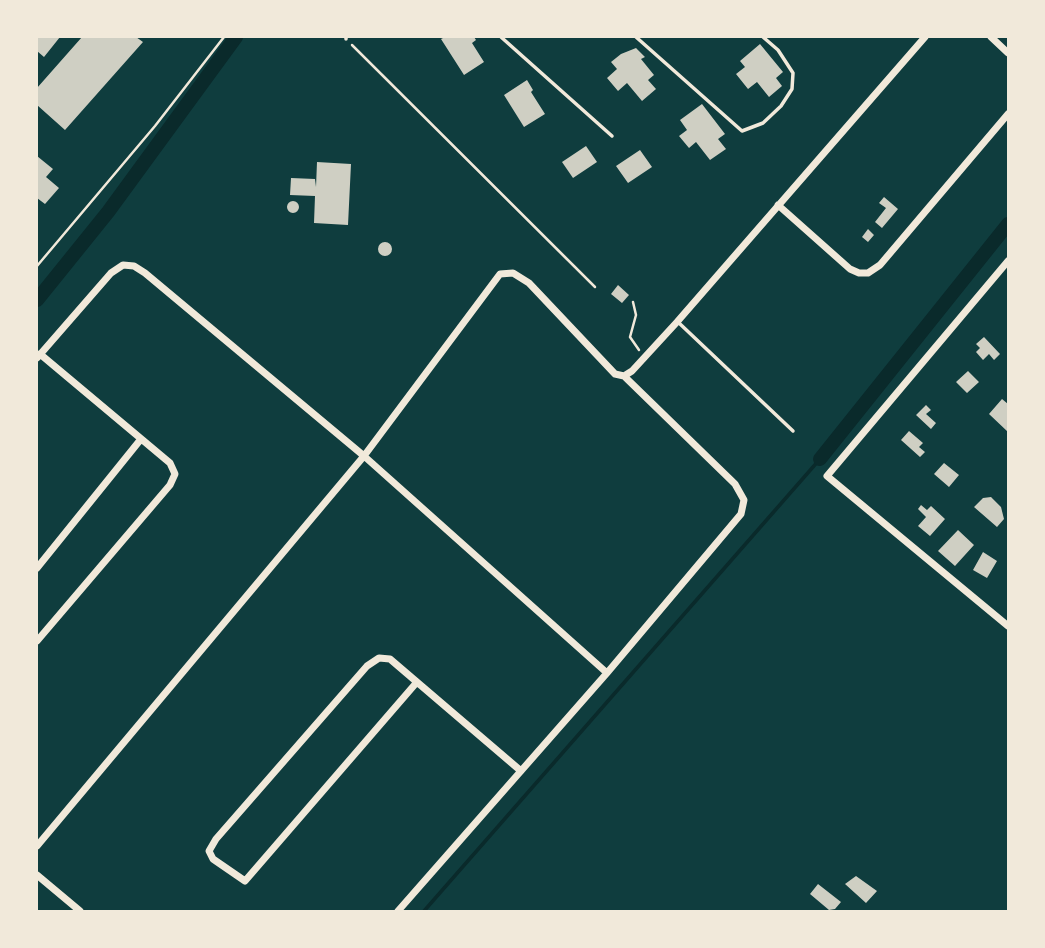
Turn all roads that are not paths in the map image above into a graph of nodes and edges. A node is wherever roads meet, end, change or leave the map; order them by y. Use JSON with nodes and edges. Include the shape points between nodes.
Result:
{"nodes":[{"id":1,"x":500,"y":37,"type":"edge"},
{"id":2,"x":636,"y":37,"type":"edge"},
{"id":3,"x":763,"y":37,"type":"edge"},
{"id":4,"x":925,"y":37,"type":"edge"},
{"id":5,"x":991,"y":37,"type":"edge"},
{"id":6,"x":1008,"y":53,"type":"edge"},
{"id":7,"x":1008,"y":114,"type":"edge"},
{"id":8,"x":612,"y":136,"type":"dead end"},
{"id":9,"x":778,"y":205,"type":"junction"},
{"id":10,"x":1008,"y":261,"type":"edge"},
{"id":11,"x":677,"y":321,"type":"junction"},
{"id":12,"x":39,"y":356,"type":"edge"},
{"id":13,"x":624,"y":376,"type":"junction"},
{"id":14,"x":793,"y":431,"type":"dead end"},
{"id":15,"x":141,"y":439,"type":"junction"},
{"id":16,"x":364,"y":456,"type":"junction"},
{"id":17,"x":37,"y":568,"type":"edge"},
{"id":18,"x":1008,"y":626,"type":"edge"},
{"id":19,"x":37,"y":641,"type":"edge"},
{"id":20,"x":607,"y":673,"type":"junction"},
{"id":21,"x":417,"y":682,"type":"junction"},
{"id":22,"x":521,"y":771,"type":"junction"},
{"id":23,"x":37,"y":846,"type":"edge"},
{"id":24,"x":37,"y":875,"type":"edge"},
{"id":25,"x":80,"y":911,"type":"edge"},
{"id":26,"x":398,"y":911,"type":"edge"}],
"edges":[{"from":1,"to":8,"type":"lane"},
{"from":2,"to":3,"type":"lane","via":[[742,131],[763,123],[792,89],[793,73]]},
{"from":4,"to":9,"type":"street"},
{"from":5,"to":6,"type":"street"},
{"from":7,"to":9,"type":"street","via":[[869,274],[850,269]]},
{"from":9,"to":11,"type":"street"},
{"from":10,"to":18,"type":"street","via":[[829,477]]},
{"from":11,"to":13,"type":"street"},
{"from":11,"to":14,"type":"lane"},
{"from":12,"to":15,"type":"street"},
{"from":12,"to":16,"type":"street","via":[[111,273],[123,265],[134,266]]},
{"from":13,"to":16,"type":"street","via":[[615,374],[529,283],[513,273],[500,274]]},
{"from":13,"to":20,"type":"street","via":[[735,484],[744,500],[741,514]]},
{"from":15,"to":17,"type":"street"},
{"from":15,"to":19,"type":"street","via":[[170,463],[175,474],[170,485]]},
{"from":16,"to":20,"type":"street"},
{"from":16,"to":23,"type":"street"},
{"from":20,"to":22,"type":"street"},
{"from":21,"to":21,"type":"street","via":[[390,659],[379,658],[367,666],[216,839],[209,850],[214,859],[246,881]]},
{"from":21,"to":22,"type":"street"},
{"from":22,"to":26,"type":"street"},
{"from":24,"to":25,"type":"street"}]}
